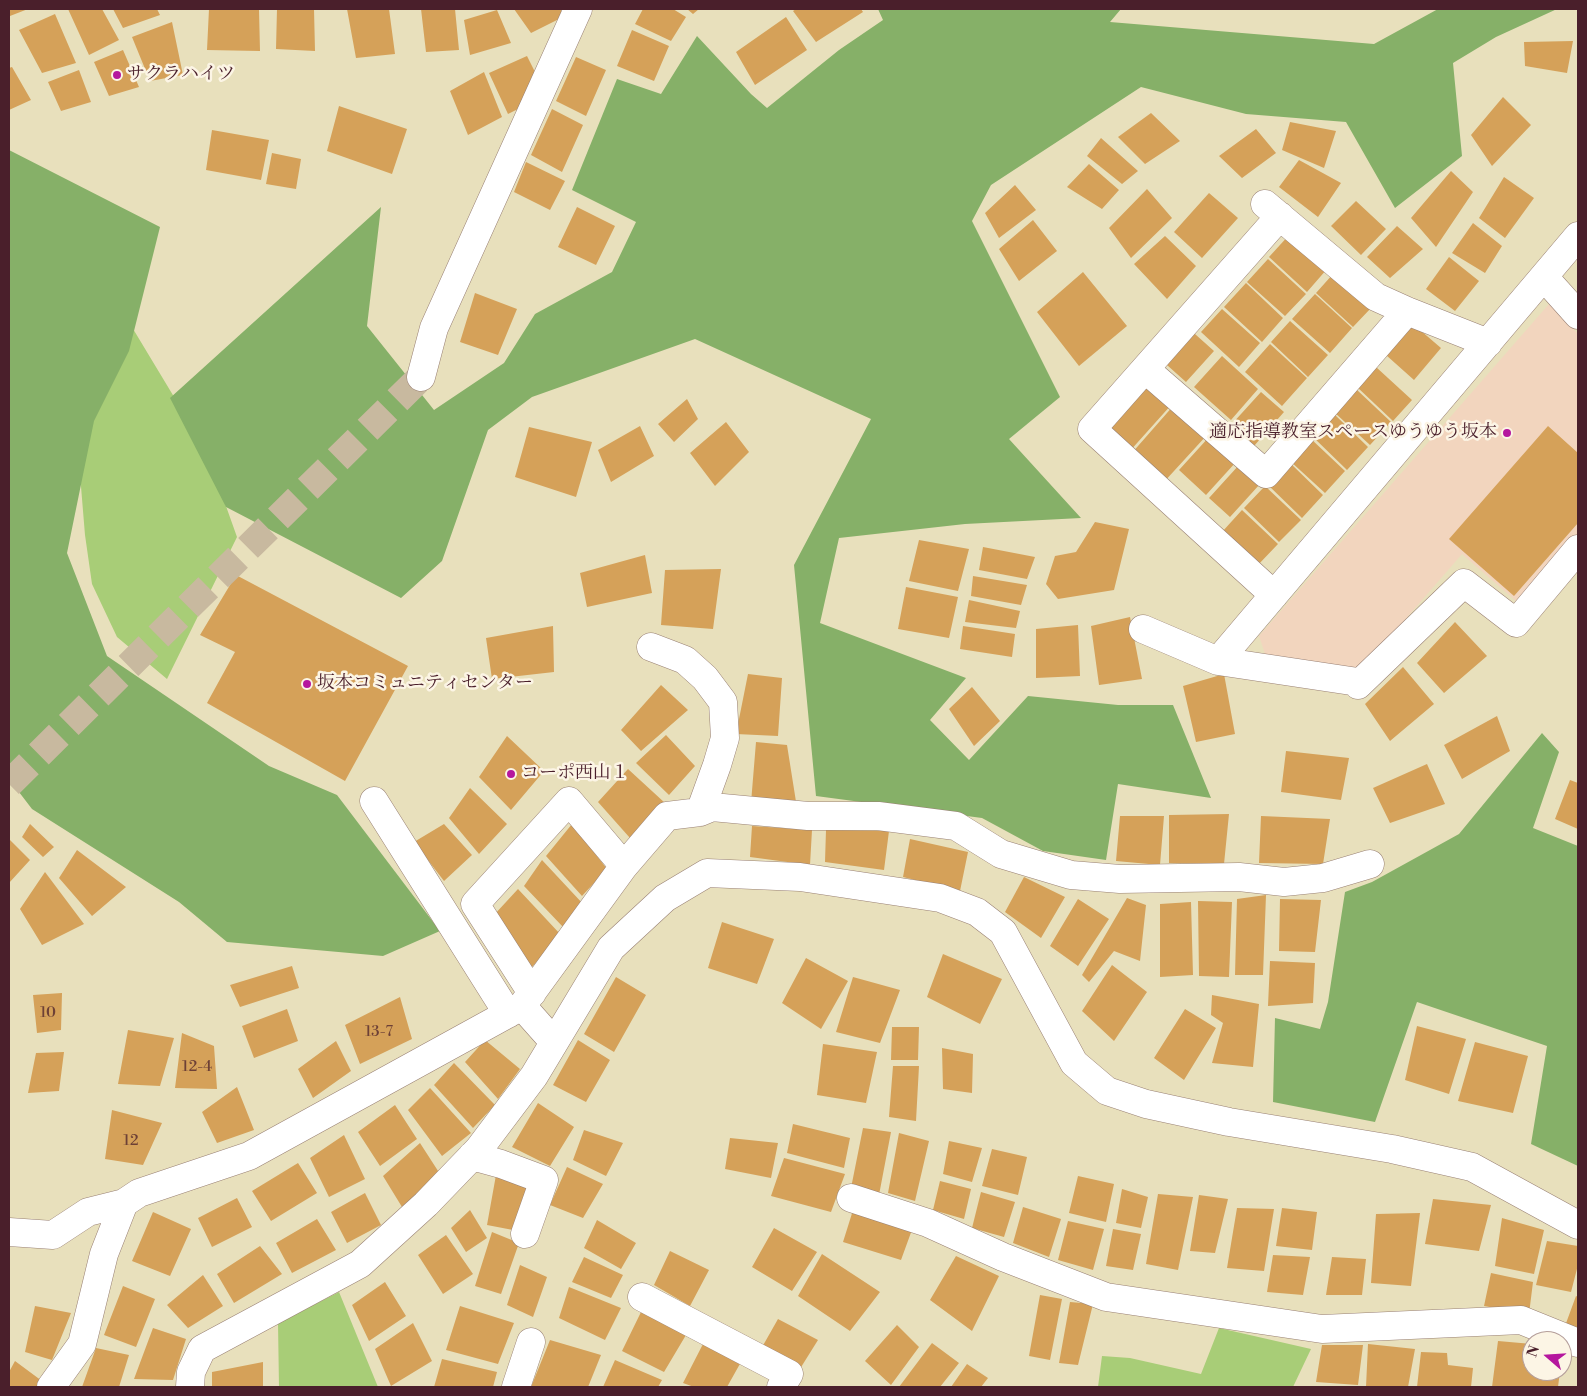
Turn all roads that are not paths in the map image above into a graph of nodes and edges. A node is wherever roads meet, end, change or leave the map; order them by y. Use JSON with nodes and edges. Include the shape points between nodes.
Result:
{"nodes":[{"id":1,"x":578,"y":9,"type":"edge"},
{"id":2,"x":1578,"y":236,"type":"edge"},
{"id":3,"x":1544,"y":277,"type":"junction"},
{"id":4,"x":1406,"y":311,"type":"junction"},
{"id":5,"x":1578,"y":315,"type":"edge"},
{"id":6,"x":1488,"y":343,"type":"junction"},
{"id":7,"x":1145,"y":369,"type":"junction"},
{"id":8,"x":421,"y":377,"type":"tunnel mouth"},
{"id":9,"x":1578,"y":548,"type":"edge"},
{"id":10,"x":1274,"y":595,"type":"junction"},
{"id":11,"x":1144,"y":629,"type":"dead end"},
{"id":12,"x":651,"y":647,"type":"dead end"},
{"id":13,"x":1218,"y":661,"type":"junction"},
{"id":14,"x":374,"y":801,"type":"dead end"},
{"id":15,"x":700,"y":812,"type":"junction"},
{"id":16,"x":1370,"y":864,"type":"dead end"},
{"id":17,"x":624,"y":866,"type":"junction"},
{"id":18,"x":521,"y":1004,"type":"junction"},
{"id":19,"x":554,"y":1042,"type":"junction"},
{"id":20,"x":472,"y":1156,"type":"junction"},
{"id":21,"x":851,"y":1198,"type":"dead end"},
{"id":22,"x":124,"y":1204,"type":"junction"},
{"id":23,"x":1578,"y":1225,"type":"edge"},
{"id":24,"x":9,"y":1232,"type":"edge"},
{"id":25,"x":526,"y":1234,"type":"dead end"},
{"id":26,"x":642,"y":1297,"type":"dead end"},
{"id":27,"x":532,"y":1342,"type":"dead end"},
{"id":28,"x":1578,"y":1343,"type":"edge"},
{"id":29,"x":51,"y":1387,"type":"edge"},
{"id":30,"x":190,"y":1387,"type":"edge"},
{"id":31,"x":516,"y":1387,"type":"edge"},
{"id":32,"x":781,"y":1387,"type":"edge"}],
"edges":[{"from":1,"to":8,"type":"street","via":[[434,328]]},
{"from":2,"to":3,"type":"street"},
{"from":3,"to":5,"type":"street"},
{"from":3,"to":6,"type":"street"},
{"from":4,"to":6,"type":"street"},
{"from":4,"to":7,"type":"street","via":[[1376,297],[1273,210]]},
{"from":4,"to":7,"type":"street","via":[[1266,474]]},
{"from":6,"to":10,"type":"street"},
{"from":7,"to":10,"type":"street","via":[[1092,429]]},
{"from":9,"to":13,"type":"street","via":[[1516,623],[1464,583],[1358,685],[1358,682]]},
{"from":10,"to":13,"type":"street"},
{"from":11,"to":13,"type":"street"},
{"from":12,"to":15,"type":"street","via":[[685,660],[705,678],[723,702],[725,738]]},
{"from":14,"to":18,"type":"street"},
{"from":15,"to":16,"type":"street","via":[[712,807],[808,816],[878,816],[956,826],[1001,854],[1071,875],[1128,879],[1239,877],[1284,882],[1323,878]]},
{"from":15,"to":17,"type":"street","via":[[667,816]]},
{"from":17,"to":18,"type":"street"},
{"from":17,"to":18,"type":"street","via":[[569,801],[475,904]]},
{"from":18,"to":19,"type":"street"},
{"from":18,"to":22,"type":"street","via":[[249,1156],[138,1193]]},
{"from":19,"to":20,"type":"street","via":[[534,1076]]},
{"from":19,"to":23,"type":"street","via":[[611,948],[665,898],[707,873],[800,877],[940,898],[977,912],[1003,932],[1074,1063],[1107,1091],[1146,1104],[1229,1122],[1392,1149],[1472,1167]]},
{"from":20,"to":25,"type":"street","via":[[544,1180]]},
{"from":20,"to":30,"type":"street","via":[[426,1204],[360,1264],[202,1349],[190,1372]]},
{"from":21,"to":28,"type":"street","via":[[928,1223],[1003,1257],[1106,1297],[1322,1329],[1520,1320]]},
{"from":22,"to":24,"type":"street","via":[[88,1212],[53,1234]]},
{"from":22,"to":29,"type":"street","via":[[104,1254],[82,1344]]},
{"from":26,"to":32,"type":"street","via":[[789,1374]]},
{"from":27,"to":31,"type":"street"}]}
